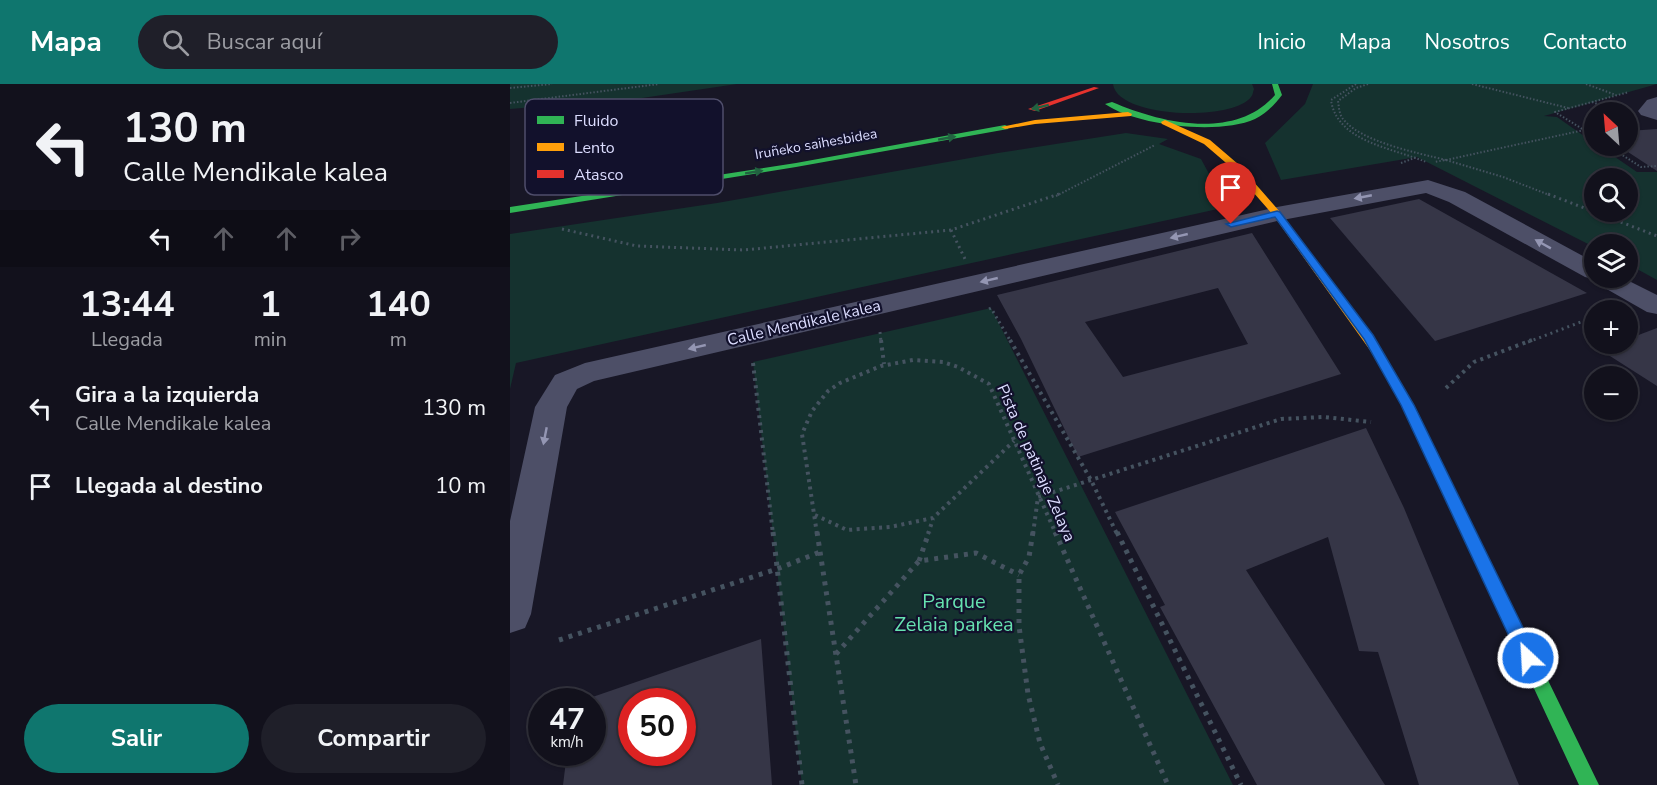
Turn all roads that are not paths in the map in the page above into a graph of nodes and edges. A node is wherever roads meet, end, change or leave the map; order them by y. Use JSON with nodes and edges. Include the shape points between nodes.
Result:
{"nodes":[{"id":1,"x":1277,"y":84,"type":"edge"},
{"id":2,"x":1096,"y":86,"type":"edge"},
{"id":3,"x":1657,"y":102,"type":"edge"},
{"id":4,"x":1128,"y":114,"type":"junction"},
{"id":5,"x":1657,"y":115,"type":"edge"},
{"id":6,"x":1241,"y":120,"type":"junction"},
{"id":7,"x":1165,"y":122,"type":"junction"},
{"id":8,"x":723,"y":162,"type":"edge"},
{"id":9,"x":1234,"y":166,"type":"junction"},
{"id":10,"x":723,"y":176,"type":"edge"},
{"id":11,"x":605,"y":195,"type":"edge"},
{"id":12,"x":510,"y":210,"type":"edge"},
{"id":13,"x":1277,"y":214,"type":"junction"},
{"id":14,"x":1584,"y":267,"type":"edge"},
{"id":15,"x":1624,"y":288,"type":"edge"},
{"id":16,"x":1657,"y":306,"type":"edge"},
{"id":17,"x":510,"y":614,"type":"edge"},
{"id":18,"x":1589,"y":785,"type":"edge"}],
"edges":[{"from":1,"to":6,"type":"main road","via":[[1280,95],[1274,105]]},
{"from":2,"to":4,"type":"main road","via":[[1100,97]]},
{"from":2,"to":8,"type":"main road","name":"Iruñeko saihesbidea","one_way":true,"via":[[1046,106],[970,122]]},
{"from":3,"to":5,"type":"street","via":[[1647,111]]},
{"from":4,"to":7,"type":"main road"},
{"from":10,"to":4,"type":"main road","name":"Iruñeko saihesbidea","one_way":true,"via":[[1035,122]]},
{"from":6,"to":7,"type":"main road"},
{"from":6,"to":9,"type":"main road","via":[[1230,141]]},
{"from":7,"to":9,"type":"main road","via":[[1211,145]]},
{"from":9,"to":13,"type":"main road"},
{"from":12,"to":11,"type":"main road","name":"Iruñeko saihesbidea","one_way":true},
{"from":14,"to":13,"type":"street","name":"Calle Mendikale kalea","one_way":true,"via":[[1457,197],[1428,186]]},
{"from":13,"to":17,"type":"street","name":"Calle Mendikale kalea","one_way":true,"via":[[585,373],[566,382],[551,407]]},
{"from":13,"to":18,"type":"main road","via":[[1369,338],[1408,405]]},
{"from":15,"to":16,"type":"street"}]}
